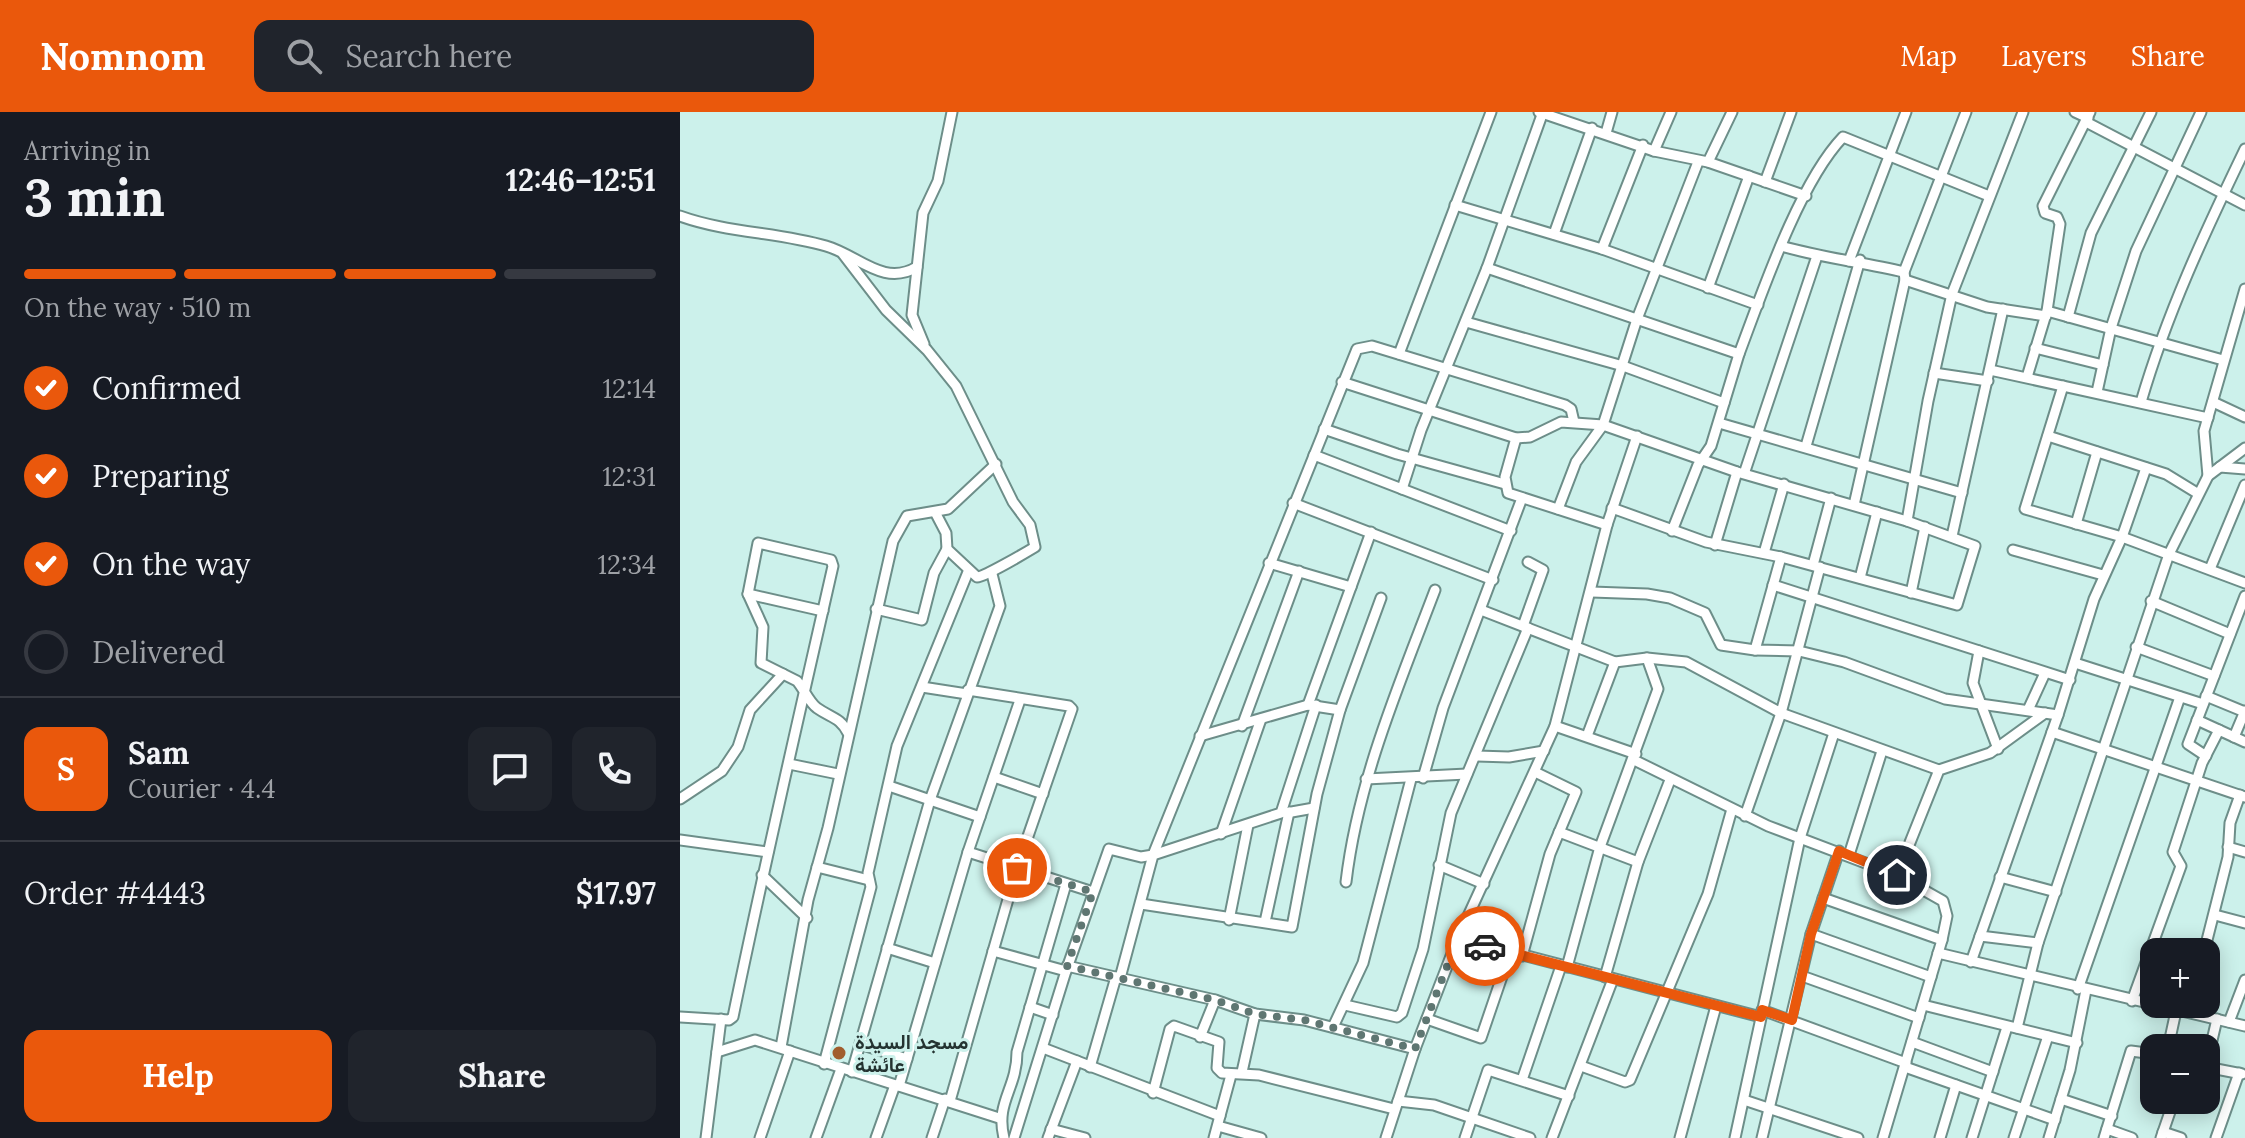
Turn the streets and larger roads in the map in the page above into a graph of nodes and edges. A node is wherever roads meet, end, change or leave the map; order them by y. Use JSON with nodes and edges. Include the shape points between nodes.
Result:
{"nodes":[{"id":1,"x":952,"y":112,"type":"edge"},
{"id":2,"x":1491,"y":112,"type":"edge"},
{"id":3,"x":1612,"y":112,"type":"edge"},
{"id":4,"x":1671,"y":112,"type":"edge"},
{"id":5,"x":1732,"y":112,"type":"edge"},
{"id":6,"x":1791,"y":112,"type":"edge"},
{"id":7,"x":1906,"y":112,"type":"edge"},
{"id":8,"x":2023,"y":112,"type":"edge"},
{"id":9,"x":2075,"y":112,"type":"edge"},
{"id":10,"x":2151,"y":112,"type":"edge"},
{"id":11,"x":2201,"y":112,"type":"edge"},
{"id":12,"x":1541,"y":113,"type":"edge"},
{"id":13,"x":1964,"y":113,"type":"edge"},
{"id":14,"x":2088,"y":117,"type":"edge"},
{"id":15,"x":1592,"y":128,"type":"junction"},
{"id":16,"x":1606,"y":133,"type":"junction"},
{"id":17,"x":1643,"y":145,"type":"junction"},
{"id":18,"x":2135,"y":148,"type":"junction"},
{"id":19,"x":2245,"y":149,"type":"edge"},
{"id":20,"x":1654,"y":151,"type":"junction"},
{"id":21,"x":1887,"y":153,"type":"junction"},
{"id":22,"x":1703,"y":162,"type":"junction"},
{"id":23,"x":2175,"y":168,"type":"junction"},
{"id":24,"x":1749,"y":176,"type":"junction"},
{"id":25,"x":1938,"y":178,"type":"junction"},
{"id":26,"x":1765,"y":182,"type":"junction"},
{"id":27,"x":2223,"y":194,"type":"junction"},
{"id":28,"x":1806,"y":196,"type":"junction"},
{"id":29,"x":1989,"y":196,"type":"junction"},
{"id":30,"x":1455,"y":205,"type":"junction"},
{"id":31,"x":2245,"y":205,"type":"edge"},
{"id":32,"x":680,"y":216,"type":"edge"},
{"id":33,"x":1504,"y":219,"type":"junction"},
{"id":34,"x":1554,"y":234,"type":"junction"},
{"id":35,"x":1781,"y":246,"type":"junction"},
{"id":36,"x":1602,"y":249,"type":"junction"},
{"id":37,"x":843,"y":254,"type":"junction"},
{"id":38,"x":1817,"y":256,"type":"junction"},
{"id":39,"x":1854,"y":261,"type":"junction"},
{"id":40,"x":917,"y":267,"type":"junction"},
{"id":41,"x":1487,"y":268,"type":"junction"},
{"id":42,"x":1655,"y":269,"type":"junction"},
{"id":43,"x":1905,"y":276,"type":"junction"},
{"id":44,"x":1708,"y":288,"type":"junction"},
{"id":45,"x":2245,"y":289,"type":"edge"},
{"id":46,"x":1952,"y":294,"type":"junction"},
{"id":47,"x":1758,"y":305,"type":"junction"},
{"id":48,"x":2003,"y":309,"type":"junction"},
{"id":49,"x":2046,"y":313,"type":"junction"},
{"id":50,"x":2068,"y":317,"type":"junction"},
{"id":51,"x":1637,"y":319,"type":"junction"},
{"id":52,"x":1466,"y":322,"type":"junction"},
{"id":53,"x":2111,"y":328,"type":"junction"},
{"id":54,"x":2159,"y":341,"type":"junction"},
{"id":55,"x":2035,"y":348,"type":"junction"},
{"id":56,"x":927,"y":350,"type":"junction"},
{"id":57,"x":1399,"y":354,"type":"junction"},
{"id":58,"x":1739,"y":354,"type":"junction"},
{"id":59,"x":2223,"y":360,"type":"junction"},
{"id":60,"x":2103,"y":365,"type":"junction"},
{"id":61,"x":1623,"y":366,"type":"junction"},
{"id":62,"x":1444,"y":369,"type":"junction"},
{"id":63,"x":1990,"y":370,"type":"junction"},
{"id":64,"x":1934,"y":373,"type":"junction"},
{"id":65,"x":2027,"y":377,"type":"junction"},
{"id":66,"x":1988,"y":381,"type":"junction"},
{"id":67,"x":1342,"y":382,"type":"junction"},
{"id":68,"x":2063,"y":386,"type":"junction"},
{"id":69,"x":2097,"y":392,"type":"junction"},
{"id":70,"x":2141,"y":402,"type":"junction"},
{"id":71,"x":2213,"y":402,"type":"junction"},
{"id":72,"x":1724,"y":403,"type":"junction"},
{"id":73,"x":1428,"y":412,"type":"junction"},
{"id":74,"x":2245,"y":417,"type":"edge"},
{"id":75,"x":2208,"y":418,"type":"junction"},
{"id":76,"x":1574,"y":422,"type":"junction"},
{"id":77,"x":1719,"y":423,"type":"junction"},
{"id":78,"x":1603,"y":425,"type":"junction"},
{"id":79,"x":1324,"y":429,"type":"junction"},
{"id":80,"x":1756,"y":431,"type":"junction"},
{"id":81,"x":1637,"y":436,"type":"junction"},
{"id":82,"x":2048,"y":436,"type":"junction"},
{"id":83,"x":1516,"y":438,"type":"junction"},
{"id":84,"x":1806,"y":446,"type":"junction"},
{"id":85,"x":2245,"y":448,"type":"edge"},
{"id":86,"x":2097,"y":452,"type":"junction"},
{"id":87,"x":1314,"y":455,"type":"junction"},
{"id":88,"x":1412,"y":459,"type":"junction"},
{"id":89,"x":1703,"y":461,"type":"junction"},
{"id":90,"x":996,"y":464,"type":"junction"},
{"id":91,"x":1865,"y":464,"type":"junction"},
{"id":92,"x":2220,"y":467,"type":"junction"},
{"id":93,"x":2146,"y":468,"type":"junction"},
{"id":94,"x":2245,"y":469,"type":"edge"},
{"id":95,"x":1741,"y":471,"type":"junction"},
{"id":96,"x":2208,"y":476,"type":"junction"},
{"id":97,"x":1915,"y":479,"type":"junction"},
{"id":98,"x":1505,"y":484,"type":"junction"},
{"id":99,"x":1784,"y":484,"type":"junction"},
{"id":100,"x":2245,"y":485,"type":"edge"},
{"id":101,"x":1402,"y":489,"type":"junction"},
{"id":102,"x":1962,"y":493,"type":"junction"},
{"id":103,"x":2197,"y":493,"type":"junction"},
{"id":104,"x":1522,"y":498,"type":"junction"},
{"id":105,"x":1831,"y":498,"type":"junction"},
{"id":106,"x":1293,"y":503,"type":"junction"},
{"id":107,"x":1854,"y":505,"type":"junction"},
{"id":108,"x":1612,"y":508,"type":"junction"},
{"id":109,"x":1558,"y":509,"type":"junction"},
{"id":110,"x":935,"y":512,"type":"junction"},
{"id":111,"x":1877,"y":512,"type":"junction"},
{"id":112,"x":1907,"y":521,"type":"junction"},
{"id":113,"x":2076,"y":524,"type":"junction"},
{"id":114,"x":1607,"y":525,"type":"junction"},
{"id":115,"x":1925,"y":527,"type":"junction"},
{"id":116,"x":1511,"y":531,"type":"junction"},
{"id":117,"x":1672,"y":531,"type":"junction"},
{"id":118,"x":1371,"y":532,"type":"junction"},
{"id":119,"x":1952,"y":536,"type":"junction"},
{"id":120,"x":2122,"y":537,"type":"junction"},
{"id":121,"x":1715,"y":545,"type":"junction"},
{"id":122,"x":947,"y":549,"type":"junction"},
{"id":123,"x":2013,"y":550,"type":"dead end"},
{"id":124,"x":1764,"y":553,"type":"junction"},
{"id":125,"x":2169,"y":554,"type":"junction"},
{"id":126,"x":1781,"y":557,"type":"junction"},
{"id":127,"x":1528,"y":562,"type":"dead end"},
{"id":128,"x":1269,"y":563,"type":"junction"},
{"id":129,"x":1816,"y":566,"type":"junction"},
{"id":130,"x":2210,"y":569,"type":"junction"},
{"id":131,"x":1299,"y":571,"type":"junction"},
{"id":132,"x":968,"y":572,"type":"junction"},
{"id":133,"x":992,"y":574,"type":"junction"},
{"id":134,"x":2103,"y":575,"type":"junction"},
{"id":135,"x":1860,"y":578,"type":"junction"},
{"id":136,"x":1493,"y":580,"type":"junction"},
{"id":137,"x":2245,"y":583,"type":"edge"},
{"id":138,"x":1773,"y":585,"type":"junction"},
{"id":139,"x":1351,"y":587,"type":"junction"},
{"id":140,"x":1435,"y":590,"type":"dead end"},
{"id":141,"x":1592,"y":592,"type":"junction"},
{"id":142,"x":1911,"y":593,"type":"junction"},
{"id":143,"x":748,"y":594,"type":"junction"},
{"id":144,"x":1811,"y":596,"type":"junction"},
{"id":145,"x":2245,"y":596,"type":"edge"},
{"id":146,"x":1381,"y":598,"type":"dead end"},
{"id":147,"x":2151,"y":601,"type":"junction"},
{"id":148,"x":876,"y":609,"type":"junction"},
{"id":149,"x":1481,"y":610,"type":"junction"},
{"id":150,"x":823,"y":611,"type":"junction"},
{"id":151,"x":1525,"y":627,"type":"junction"},
{"id":152,"x":2230,"y":634,"type":"junction"},
{"id":153,"x":1578,"y":647,"type":"junction"},
{"id":154,"x":2136,"y":647,"type":"junction"},
{"id":155,"x":1755,"y":650,"type":"junction"},
{"id":156,"x":1799,"y":651,"type":"junction"},
{"id":157,"x":1979,"y":651,"type":"junction"},
{"id":158,"x":1647,"y":658,"type":"junction"},
{"id":159,"x":1615,"y":662,"type":"junction"},
{"id":160,"x":2075,"y":663,"type":"junction"},
{"id":161,"x":2045,"y":673,"type":"junction"},
{"id":162,"x":783,"y":674,"type":"junction"},
{"id":163,"x":2214,"y":676,"type":"junction"},
{"id":164,"x":2070,"y":680,"type":"junction"},
{"id":165,"x":2126,"y":680,"type":"junction"},
{"id":166,"x":922,"y":687,"type":"junction"},
{"id":167,"x":806,"y":692,"type":"junction"},
{"id":168,"x":967,"y":692,"type":"junction"},
{"id":169,"x":2180,"y":697,"type":"junction"},
{"id":170,"x":1020,"y":700,"type":"junction"},
{"id":171,"x":2205,"y":700,"type":"junction"},
{"id":172,"x":1312,"y":705,"type":"junction"},
{"id":173,"x":1983,"y":705,"type":"junction"},
{"id":174,"x":1340,"y":710,"type":"junction"},
{"id":175,"x":2028,"y":710,"type":"junction"},
{"id":176,"x":2245,"y":712,"type":"edge"},
{"id":177,"x":1781,"y":713,"type":"junction"},
{"id":178,"x":2045,"y":713,"type":"junction"},
{"id":179,"x":2058,"y":715,"type":"junction"},
{"id":180,"x":1261,"y":719,"type":"junction"},
{"id":181,"x":2197,"y":720,"type":"junction"},
{"id":182,"x":1242,"y":726,"type":"junction"},
{"id":183,"x":1555,"y":726,"type":"junction"},
{"id":184,"x":2219,"y":730,"type":"junction"},
{"id":185,"x":2052,"y":732,"type":"junction"},
{"id":186,"x":848,"y":733,"type":"junction"},
{"id":187,"x":1834,"y":733,"type":"junction"},
{"id":188,"x":1200,"y":736,"type":"junction"},
{"id":189,"x":1587,"y":736,"type":"junction"},
{"id":190,"x":2234,"y":737,"type":"junction"},
{"id":191,"x":2245,"y":742,"type":"edge"},
{"id":192,"x":1998,"y":749,"type":"junction"},
{"id":193,"x":1544,"y":751,"type":"junction"},
{"id":194,"x":1882,"y":751,"type":"junction"},
{"id":195,"x":2103,"y":751,"type":"junction"},
{"id":196,"x":1477,"y":756,"type":"junction"},
{"id":197,"x":2206,"y":756,"type":"junction"},
{"id":198,"x":1635,"y":757,"type":"junction"},
{"id":199,"x":789,"y":764,"type":"junction"},
{"id":200,"x":2153,"y":767,"type":"junction"},
{"id":201,"x":1939,"y":770,"type":"junction"},
{"id":202,"x":1535,"y":772,"type":"junction"},
{"id":203,"x":838,"y":774,"type":"junction"},
{"id":204,"x":1467,"y":774,"type":"junction"},
{"id":205,"x":994,"y":777,"type":"junction"},
{"id":206,"x":1423,"y":778,"type":"junction"},
{"id":207,"x":1366,"y":779,"type":"junction"},
{"id":208,"x":1411,"y":779,"type":"junction"},
{"id":209,"x":1670,"y":780,"type":"junction"},
{"id":210,"x":2197,"y":782,"type":"junction"},
{"id":211,"x":889,"y":786,"type":"junction"},
{"id":212,"x":1043,"y":794,"type":"junction"},
{"id":213,"x":2242,"y":796,"type":"edge"},
{"id":214,"x":681,"y":798,"type":"edge"},
{"id":215,"x":930,"y":800,"type":"junction"},
{"id":216,"x":1314,"y":808,"type":"junction"},
{"id":217,"x":1732,"y":809,"type":"junction"},
{"id":218,"x":1285,"y":813,"type":"junction"},
{"id":219,"x":1745,"y":816,"type":"junction"},
{"id":220,"x":980,"y":817,"type":"junction"},
{"id":221,"x":1248,"y":825,"type":"junction"},
{"id":222,"x":1559,"y":832,"type":"junction"},
{"id":223,"x":1221,"y":834,"type":"junction"},
{"id":224,"x":1800,"y":838,"type":"junction"},
{"id":225,"x":680,"y":840,"type":"edge"},
{"id":226,"x":1600,"y":847,"type":"junction"},
{"id":227,"x":2228,"y":847,"type":"junction"},
{"id":228,"x":768,"y":852,"type":"junction"},
{"id":229,"x":968,"y":852,"type":"junction"},
{"id":230,"x":2245,"y":852,"type":"edge"},
{"id":231,"x":1844,"y":853,"type":"junction"},
{"id":232,"x":1153,"y":855,"type":"junction"},
{"id":233,"x":1638,"y":862,"type":"junction"},
{"id":234,"x":1439,"y":865,"type":"junction"},
{"id":235,"x":817,"y":867,"type":"junction"},
{"id":236,"x":1017,"y":868,"type":"junction"},
{"id":237,"x":762,"y":875,"type":"junction"},
{"id":238,"x":1897,"y":875,"type":"junction"},
{"id":239,"x":2000,"y":877,"type":"junction"},
{"id":240,"x":869,"y":880,"type":"junction"},
{"id":241,"x":1346,"y":882,"type":"dead end"},
{"id":242,"x":1066,"y":884,"type":"junction"},
{"id":243,"x":1484,"y":884,"type":"junction"},
{"id":244,"x":1093,"y":892,"type":"junction"},
{"id":245,"x":2056,"y":892,"type":"junction"},
{"id":246,"x":1823,"y":898,"type":"junction"},
{"id":247,"x":1141,"y":904,"type":"junction"},
{"id":248,"x":2215,"y":915,"type":"junction"},
{"id":249,"x":807,"y":918,"type":"junction"},
{"id":250,"x":1229,"y":920,"type":"junction"},
{"id":251,"x":1265,"y":922,"type":"junction"},
{"id":252,"x":2245,"y":923,"type":"edge"},
{"id":253,"x":1811,"y":934,"type":"junction"},
{"id":254,"x":1980,"y":936,"type":"junction"},
{"id":255,"x":1458,"y":938,"type":"junction"},
{"id":256,"x":2208,"y":938,"type":"edge"},
{"id":257,"x":1942,"y":940,"type":"junction"},
{"id":258,"x":2038,"y":943,"type":"junction"},
{"id":259,"x":887,"y":948,"type":"junction"},
{"id":260,"x":993,"y":951,"type":"junction"},
{"id":261,"x":1510,"y":953,"type":"junction"},
{"id":262,"x":1938,"y":953,"type":"junction"},
{"id":263,"x":1522,"y":956,"type":"junction"},
{"id":264,"x":1971,"y":962,"type":"junction"},
{"id":265,"x":935,"y":963,"type":"junction"},
{"id":266,"x":1042,"y":965,"type":"junction"},
{"id":267,"x":1564,"y":966,"type":"junction"},
{"id":268,"x":1066,"y":969,"type":"junction"},
{"id":269,"x":1802,"y":976,"type":"junction"},
{"id":270,"x":2028,"y":976,"type":"junction"},
{"id":271,"x":1931,"y":977,"type":"junction"},
{"id":272,"x":1118,"y":978,"type":"junction"},
{"id":273,"x":1609,"y":978,"type":"junction"},
{"id":274,"x":2245,"y":980,"type":"edge"},
{"id":275,"x":2082,"y":990,"type":"junction"},
{"id":276,"x":1665,"y":994,"type":"junction"},
{"id":277,"x":1215,"y":1000,"type":"junction"},
{"id":278,"x":2132,"y":1001,"type":"junction"},
{"id":279,"x":2140,"y":1002,"type":"edge"},
{"id":280,"x":1345,"y":1005,"type":"junction"},
{"id":281,"x":1923,"y":1005,"type":"junction"},
{"id":282,"x":1716,"y":1006,"type":"junction"},
{"id":283,"x":1030,"y":1007,"type":"junction"},
{"id":284,"x":1255,"y":1014,"type":"junction"},
{"id":285,"x":1762,"y":1014,"type":"junction"},
{"id":286,"x":1053,"y":1015,"type":"junction"},
{"id":287,"x":680,"y":1017,"type":"edge"},
{"id":288,"x":1919,"y":1018,"type":"junction"},
{"id":289,"x":2214,"y":1018,"type":"edge"},
{"id":290,"x":721,"y":1019,"type":"junction"},
{"id":291,"x":1427,"y":1019,"type":"junction"},
{"id":292,"x":2217,"y":1019,"type":"junction"},
{"id":293,"x":1792,"y":1020,"type":"junction"},
{"id":294,"x":2229,"y":1022,"type":"junction"},
{"id":295,"x":2245,"y":1026,"type":"edge"},
{"id":296,"x":1333,"y":1027,"type":"junction"},
{"id":297,"x":2012,"y":1027,"type":"junction"},
{"id":298,"x":2214,"y":1034,"type":"edge"},
{"id":299,"x":2048,"y":1036,"type":"junction"},
{"id":300,"x":1200,"y":1037,"type":"junction"},
{"id":301,"x":1912,"y":1042,"type":"junction"},
{"id":302,"x":2077,"y":1043,"type":"junction"},
{"id":303,"x":860,"y":1044,"type":"junction"},
{"id":304,"x":1043,"y":1048,"type":"junction"},
{"id":305,"x":785,"y":1049,"type":"junction"},
{"id":306,"x":1415,"y":1049,"type":"junction"},
{"id":307,"x":717,"y":1052,"type":"junction"},
{"id":308,"x":2140,"y":1052,"type":"edge"},
{"id":309,"x":907,"y":1059,"type":"junction"},
{"id":310,"x":1077,"y":1061,"type":"junction"},
{"id":311,"x":824,"y":1064,"type":"junction"},
{"id":312,"x":1906,"y":1065,"type":"junction"},
{"id":313,"x":1581,"y":1066,"type":"junction"},
{"id":314,"x":1090,"y":1067,"type":"junction"},
{"id":315,"x":841,"y":1069,"type":"junction"},
{"id":316,"x":2220,"y":1070,"type":"edge"},
{"id":317,"x":852,"y":1072,"type":"junction"},
{"id":318,"x":1993,"y":1072,"type":"junction"},
{"id":319,"x":1236,"y":1074,"type":"junction"},
{"id":320,"x":2242,"y":1074,"type":"edge"},
{"id":321,"x":1522,"y":1080,"type":"junction"},
{"id":322,"x":897,"y":1085,"type":"junction"},
{"id":323,"x":1956,"y":1085,"type":"junction"},
{"id":324,"x":1153,"y":1093,"type":"junction"},
{"id":325,"x":1985,"y":1095,"type":"junction"},
{"id":326,"x":1569,"y":1096,"type":"junction"},
{"id":327,"x":2061,"y":1099,"type":"junction"},
{"id":328,"x":948,"y":1100,"type":"junction"},
{"id":329,"x":1744,"y":1100,"type":"junction"},
{"id":330,"x":1396,"y":1105,"type":"junction"},
{"id":331,"x":1770,"y":1107,"type":"junction"},
{"id":332,"x":2025,"y":1108,"type":"junction"},
{"id":333,"x":2169,"y":1114,"type":"edge"},
{"id":334,"x":2112,"y":1116,"type":"junction"},
{"id":335,"x":999,"y":1118,"type":"junction"},
{"id":336,"x":1471,"y":1118,"type":"junction"},
{"id":337,"x":2055,"y":1120,"type":"junction"},
{"id":338,"x":1219,"y":1121,"type":"junction"},
{"id":339,"x":1050,"y":1133,"type":"edge"},
{"id":340,"x":2105,"y":1134,"type":"edge"},
{"id":341,"x":2162,"y":1135,"type":"edge"},
{"id":342,"x":706,"y":1138,"type":"edge"},
{"id":343,"x":760,"y":1138,"type":"edge"},
{"id":344,"x":816,"y":1138,"type":"edge"},
{"id":345,"x":876,"y":1138,"type":"edge"},
{"id":346,"x":932,"y":1138,"type":"edge"},
{"id":347,"x":1004,"y":1138,"type":"edge"},
{"id":348,"x":1014,"y":1138,"type":"edge"},
{"id":349,"x":1085,"y":1138,"type":"edge"},
{"id":350,"x":1214,"y":1138,"type":"edge"},
{"id":351,"x":1261,"y":1138,"type":"edge"},
{"id":352,"x":1386,"y":1138,"type":"edge"},
{"id":353,"x":1465,"y":1138,"type":"edge"},
{"id":354,"x":1530,"y":1138,"type":"edge"},
{"id":355,"x":1552,"y":1138,"type":"edge"},
{"id":356,"x":1680,"y":1138,"type":"edge"},
{"id":357,"x":1735,"y":1138,"type":"edge"},
{"id":358,"x":1762,"y":1138,"type":"edge"},
{"id":359,"x":1858,"y":1138,"type":"edge"},
{"id":360,"x":1883,"y":1138,"type":"edge"},
{"id":361,"x":1940,"y":1138,"type":"edge"},
{"id":362,"x":1972,"y":1138,"type":"edge"},
{"id":363,"x":2014,"y":1138,"type":"edge"},
{"id":364,"x":2049,"y":1138,"type":"edge"},
{"id":365,"x":2132,"y":1138,"type":"edge"},
{"id":366,"x":2181,"y":1138,"type":"edge"},
{"id":367,"x":2216,"y":1138,"type":"edge"}],
"edges":[{"from":1,"to":40,"type":"street","via":[[938,181],[923,213]]},
{"from":2,"to":30,"type":"street"},
{"from":3,"to":16,"type":"street"},
{"from":4,"to":20,"type":"street"},
{"from":5,"to":22,"type":"street"},
{"from":6,"to":26,"type":"street"},
{"from":7,"to":21,"type":"street"},
{"from":8,"to":29,"type":"street"},
{"from":9,"to":14,"type":"street"},
{"from":10,"to":18,"type":"street"},
{"from":11,"to":23,"type":"street"},
{"from":12,"to":15,"type":"street"},
{"from":12,"to":33,"type":"street"},
{"from":13,"to":25,"type":"street"},
{"from":14,"to":18,"type":"street"},
{"from":14,"to":49,"type":"street","via":[[2043,206],[2060,224]]},
{"from":15,"to":16,"type":"street"},
{"from":15,"to":34,"type":"street"},
{"from":16,"to":17,"type":"street"},
{"from":17,"to":20,"type":"street"},
{"from":17,"to":36,"type":"street"},
{"from":18,"to":23,"type":"street"},
{"from":18,"to":50,"type":"street","via":[[2091,233]]},
{"from":19,"to":27,"type":"street"},
{"from":20,"to":22,"type":"street"},
{"from":21,"to":25,"type":"street"},
{"from":21,"to":28,"type":"street","via":[[1843,137]]},
{"from":21,"to":39,"type":"street"},
{"from":22,"to":24,"type":"street"},
{"from":22,"to":42,"type":"street"},
{"from":23,"to":27,"type":"street"},
{"from":23,"to":53,"type":"street","via":[[2136,251]]},
{"from":24,"to":26,"type":"street"},
{"from":24,"to":44,"type":"street"},
{"from":25,"to":29,"type":"street"},
{"from":25,"to":43,"type":"street"},
{"from":26,"to":28,"type":"street"},
{"from":27,"to":31,"type":"street"},
{"from":27,"to":54,"type":"street"},
{"from":28,"to":35,"type":"street"},
{"from":29,"to":46,"type":"street"},
{"from":30,"to":33,"type":"street"},
{"from":30,"to":57,"type":"street"},
{"from":32,"to":37,"type":"street","via":[[793,238]]},
{"from":33,"to":34,"type":"street"},
{"from":33,"to":41,"type":"street"},
{"from":34,"to":36,"type":"street"},
{"from":35,"to":38,"type":"street"},
{"from":35,"to":47,"type":"street"},
{"from":36,"to":42,"type":"street"},
{"from":37,"to":40,"type":"street","via":[[882,272],[897,274]]},
{"from":37,"to":56,"type":"street","via":[[886,310]]},
{"from":38,"to":39,"type":"street"},
{"from":38,"to":80,"type":"street"},
{"from":39,"to":43,"type":"street"},
{"from":39,"to":84,"type":"street"},
{"from":40,"to":56,"type":"street","via":[[912,315]]},
{"from":41,"to":51,"type":"street"},
{"from":41,"to":52,"type":"street"},
{"from":42,"to":44,"type":"street"},
{"from":42,"to":51,"type":"street"},
{"from":43,"to":46,"type":"street"},
{"from":43,"to":91,"type":"street"},
{"from":44,"to":47,"type":"street"},
{"from":45,"to":59,"type":"street"},
{"from":46,"to":48,"type":"street"},
{"from":46,"to":64,"type":"street"},
{"from":47,"to":58,"type":"street"},
{"from":48,"to":49,"type":"street"},
{"from":48,"to":63,"type":"street"},
{"from":49,"to":50,"type":"street"},
{"from":49,"to":55,"type":"street"},
{"from":50,"to":53,"type":"street"},
{"from":51,"to":58,"type":"street"},
{"from":51,"to":61,"type":"street"},
{"from":52,"to":61,"type":"street"},
{"from":52,"to":62,"type":"street"},
{"from":53,"to":54,"type":"street"},
{"from":53,"to":60,"type":"street"},
{"from":54,"to":59,"type":"street"},
{"from":54,"to":70,"type":"street"},
{"from":55,"to":60,"type":"street"},
{"from":55,"to":65,"type":"street"},
{"from":56,"to":90,"type":"street","via":[[956,386]]},
{"from":57,"to":62,"type":"street"},
{"from":57,"to":67,"type":"street","via":[[1363,345]]},
{"from":58,"to":72,"type":"street"},
{"from":59,"to":71,"type":"street"},
{"from":60,"to":69,"type":"street"},
{"from":61,"to":72,"type":"street"},
{"from":61,"to":78,"type":"street"},
{"from":62,"to":73,"type":"street"},
{"from":62,"to":76,"type":"street","via":[[1565,405]]},
{"from":63,"to":65,"type":"street"},
{"from":63,"to":66,"type":"street"},
{"from":64,"to":66,"type":"street"},
{"from":64,"to":97,"type":"street"},
{"from":65,"to":68,"type":"street"},
{"from":66,"to":102,"type":"street"},
{"from":67,"to":73,"type":"street"},
{"from":67,"to":79,"type":"street"},
{"from":68,"to":69,"type":"street"},
{"from":68,"to":82,"type":"street"},
{"from":69,"to":70,"type":"street"},
{"from":70,"to":75,"type":"street"},
{"from":71,"to":74,"type":"street"},
{"from":71,"to":75,"type":"street"},
{"from":72,"to":77,"type":"street"},
{"from":73,"to":83,"type":"street"},
{"from":73,"to":88,"type":"street"},
{"from":75,"to":96,"type":"street","via":[[2203,443]]},
{"from":76,"to":78,"type":"street"},
{"from":76,"to":83,"type":"street","via":[[1553,423],[1530,437]]},
{"from":77,"to":80,"type":"street"},
{"from":77,"to":89,"type":"street"},
{"from":78,"to":81,"type":"street"},
{"from":78,"to":109,"type":"street","via":[[1576,462]]},
{"from":79,"to":87,"type":"street"},
{"from":79,"to":88,"type":"street"},
{"from":80,"to":84,"type":"street"},
{"from":80,"to":95,"type":"street"},
{"from":81,"to":89,"type":"street"},
{"from":81,"to":108,"type":"street"},
{"from":82,"to":86,"type":"street"},
{"from":82,"to":113,"type":"street","via":[[2025,509]]},
{"from":83,"to":98,"type":"street"},
{"from":84,"to":91,"type":"street"},
{"from":85,"to":92,"type":"street"},
{"from":86,"to":93,"type":"street"},
{"from":86,"to":113,"type":"street"},
{"from":87,"to":101,"type":"street"},
{"from":87,"to":106,"type":"street"},
{"from":88,"to":98,"type":"street"},
{"from":88,"to":101,"type":"street"},
{"from":89,"to":95,"type":"street"},
{"from":89,"to":117,"type":"street"},
{"from":90,"to":110,"type":"street","via":[[951,506]]},
{"from":90,"to":133,"type":"street","via":[[1035,544]]},
{"from":91,"to":97,"type":"street"},
{"from":91,"to":107,"type":"street"},
{"from":92,"to":94,"type":"street"},
{"from":92,"to":96,"type":"street"},
{"from":93,"to":103,"type":"street"},
{"from":93,"to":120,"type":"street"},
{"from":95,"to":99,"type":"street"},
{"from":95,"to":121,"type":"street"},
{"from":96,"to":103,"type":"street"},
{"from":97,"to":102,"type":"street"},
{"from":97,"to":112,"type":"street"},
{"from":98,"to":104,"type":"street","via":[[1508,493]]},
{"from":99,"to":105,"type":"street"},
{"from":99,"to":124,"type":"street"},
{"from":100,"to":130,"type":"street"},
{"from":101,"to":116,"type":"street"},
{"from":102,"to":119,"type":"street"},
{"from":103,"to":125,"type":"street"},
{"from":104,"to":109,"type":"street"},
{"from":104,"to":116,"type":"street"},
{"from":105,"to":107,"type":"street"},
{"from":105,"to":129,"type":"street"},
{"from":106,"to":118,"type":"street"},
{"from":106,"to":128,"type":"street"},
{"from":107,"to":111,"type":"street"},
{"from":108,"to":114,"type":"street"},
{"from":108,"to":117,"type":"street"},
{"from":109,"to":114,"type":"street"},
{"from":110,"to":122,"type":"street"},
{"from":110,"to":148,"type":"street","via":[[906,518],[893,541]]},
{"from":111,"to":112,"type":"street"},
{"from":111,"to":135,"type":"street"},
{"from":112,"to":115,"type":"street"},
{"from":113,"to":120,"type":"street"},
{"from":114,"to":141,"type":"street"},
{"from":115,"to":119,"type":"street"},
{"from":115,"to":142,"type":"street"},
{"from":116,"to":136,"type":"street"},
{"from":117,"to":121,"type":"street"},
{"from":118,"to":136,"type":"street"},
{"from":118,"to":139,"type":"street"},
{"from":119,"to":142,"type":"street","via":[[1975,546],[1959,605]]},
{"from":120,"to":125,"type":"street"},
{"from":120,"to":134,"type":"street"},
{"from":121,"to":124,"type":"street"},
{"from":122,"to":132,"type":"street"},
{"from":122,"to":148,"type":"street","via":[[934,573],[922,620]]},
{"from":123,"to":134,"type":"street"},
{"from":124,"to":126,"type":"street"},
{"from":125,"to":130,"type":"street"},
{"from":125,"to":147,"type":"street"},
{"from":126,"to":129,"type":"street"},
{"from":126,"to":138,"type":"street"},
{"from":127,"to":151,"type":"street","via":[[1543,570]]},
{"from":128,"to":131,"type":"street"},
{"from":128,"to":188,"type":"street"},
{"from":129,"to":135,"type":"street"},
{"from":129,"to":144,"type":"street"},
{"from":130,"to":137,"type":"street"},
{"from":131,"to":139,"type":"street"},
{"from":131,"to":182,"type":"street"},
{"from":132,"to":133,"type":"street","via":[[977,577]]},
{"from":132,"to":166,"type":"street"},
{"from":133,"to":168,"type":"street","via":[[1000,606]]},
{"from":134,"to":160,"type":"street"},
{"from":135,"to":142,"type":"street"},
{"from":136,"to":149,"type":"street"},
{"from":138,"to":144,"type":"street"},
{"from":138,"to":155,"type":"street"},
{"from":139,"to":172,"type":"street"},
{"from":140,"to":207,"type":"street"},
{"from":141,"to":153,"type":"street"},
{"from":141,"to":155,"type":"street","via":[[1670,598],[1705,613],[1721,645]]},
{"from":143,"to":150,"type":"street"},
{"from":143,"to":150,"type":"street","via":[[756,546],[761,544],[833,562]]},
{"from":143,"to":162,"type":"street","via":[[763,627],[761,663]]},
{"from":144,"to":156,"type":"street"},
{"from":144,"to":157,"type":"street"},
{"from":145,"to":152,"type":"street"},
{"from":146,"to":174,"type":"street"},
{"from":147,"to":152,"type":"street"},
{"from":147,"to":154,"type":"street"},
{"from":148,"to":186,"type":"street"},
{"from":149,"to":151,"type":"street"},
{"from":149,"to":206,"type":"street"},
{"from":150,"to":167,"type":"street"},
{"from":151,"to":153,"type":"street"},
{"from":151,"to":196,"type":"street"},
{"from":152,"to":163,"type":"street"},
{"from":153,"to":159,"type":"street"},
{"from":153,"to":183,"type":"street"},
{"from":154,"to":163,"type":"street"},
{"from":154,"to":165,"type":"street"},
{"from":155,"to":156,"type":"street"},
{"from":156,"to":173,"type":"street","via":[[1945,699]]},
{"from":156,"to":177,"type":"street"},
{"from":157,"to":161,"type":"street"},
{"from":157,"to":173,"type":"street","via":[[1973,683]]},
{"from":158,"to":159,"type":"street"},
{"from":158,"to":177,"type":"street","via":[[1686,662]]},
{"from":158,"to":198,"type":"street","via":[[1658,689]]},
{"from":159,"to":189,"type":"street"},
{"from":160,"to":164,"type":"street"},
{"from":160,"to":165,"type":"street"},
{"from":161,"to":164,"type":"street"},
{"from":161,"to":175,"type":"street"},
{"from":162,"to":167,"type":"street"},
{"from":162,"to":214,"type":"street","via":[[750,710],[736,752],[722,771]]},
{"from":163,"to":171,"type":"street"},
{"from":164,"to":179,"type":"street"},
{"from":165,"to":169,"type":"street"},
{"from":165,"to":195,"type":"street"},
{"from":166,"to":168,"type":"street"},
{"from":166,"to":211,"type":"street","via":[[897,746]]},
{"from":167,"to":186,"type":"street","via":[[817,708],[841,720]]},
{"from":167,"to":199,"type":"street"},
{"from":168,"to":170,"type":"street"},
{"from":168,"to":215,"type":"street"},
{"from":169,"to":171,"type":"street"},
{"from":169,"to":200,"type":"street"},
{"from":170,"to":205,"type":"street"},
{"from":170,"to":212,"type":"street","via":[[1072,709]]},
{"from":171,"to":176,"type":"street"},
{"from":171,"to":181,"type":"street"},
{"from":172,"to":174,"type":"street"},
{"from":172,"to":180,"type":"street"},
{"from":172,"to":218,"type":"street"},
{"from":173,"to":175,"type":"street"},
{"from":173,"to":192,"type":"street"},
{"from":174,"to":216,"type":"street"},
{"from":175,"to":178,"type":"street"},
{"from":176,"to":190,"type":"street"},
{"from":177,"to":187,"type":"street"},
{"from":177,"to":219,"type":"street"},
{"from":178,"to":179,"type":"street"},
{"from":178,"to":192,"type":"street"},
{"from":179,"to":185,"type":"street"},
{"from":180,"to":182,"type":"street"},
{"from":180,"to":223,"type":"street"},
{"from":181,"to":184,"type":"street"},
{"from":181,"to":197,"type":"street","via":[[2188,746]]},
{"from":182,"to":188,"type":"street"},
{"from":183,"to":189,"type":"street"},
{"from":183,"to":193,"type":"street"},
{"from":184,"to":190,"type":"street"},
{"from":184,"to":197,"type":"street"},
{"from":185,"to":195,"type":"street"},
{"from":185,"to":239,"type":"street"},
{"from":186,"to":203,"type":"street"},
{"from":187,"to":194,"type":"street"},
{"from":187,"to":224,"type":"street"},
{"from":188,"to":232,"type":"street"},
{"from":189,"to":198,"type":"street"},
{"from":190,"to":191,"type":"street"},
{"from":192,"to":201,"type":"street"},
{"from":193,"to":196,"type":"street"},
{"from":193,"to":202,"type":"street"},
{"from":194,"to":201,"type":"street"},
{"from":194,"to":231,"type":"street"},
{"from":195,"to":200,"type":"street"},
{"from":195,"to":245,"type":"street"},
{"from":196,"to":204,"type":"street"},
{"from":197,"to":210,"type":"street"},
{"from":198,"to":209,"type":"street"},
{"from":198,"to":226,"type":"street"},
{"from":199,"to":203,"type":"street"},
{"from":199,"to":228,"type":"street"},
{"from":200,"to":210,"type":"street"},
{"from":200,"to":275,"type":"street"},
{"from":201,"to":238,"type":"street"},
{"from":202,"to":222,"type":"street","via":[[1576,790]]},
{"from":202,"to":243,"type":"street"},
{"from":203,"to":235,"type":"street"},
{"from":204,"to":206,"type":"street"},
{"from":204,"to":234,"type":"street"},
{"from":205,"to":212,"type":"street"},
{"from":205,"to":220,"type":"street"},
{"from":206,"to":208,"type":"street"},
{"from":207,"to":208,"type":"street"},
{"from":207,"to":241,"type":"street"},
{"from":208,"to":280,"type":"street","via":[[1381,902]]},
{"from":209,"to":217,"type":"street"},
{"from":209,"to":233,"type":"street"},
{"from":210,"to":213,"type":"street"},
{"from":210,"to":278,"type":"street","via":[[2173,852],[2181,866]]},
{"from":211,"to":215,"type":"street"},
{"from":211,"to":240,"type":"street"},
{"from":212,"to":236,"type":"street"},
{"from":213,"to":227,"type":"street","via":[[2230,823]]},
{"from":215,"to":220,"type":"street"},
{"from":215,"to":259,"type":"street"},
{"from":216,"to":218,"type":"street"},
{"from":216,"to":251,"type":"street","via":[[1293,925]]},
{"from":217,"to":219,"type":"street"},
{"from":217,"to":276,"type":"street","via":[[1708,894]]},
{"from":218,"to":221,"type":"street"},
{"from":218,"to":251,"type":"street"},
{"from":219,"to":224,"type":"street"},
{"from":220,"to":229,"type":"street"},
{"from":221,"to":223,"type":"street"},
{"from":221,"to":250,"type":"street"},
{"from":222,"to":226,"type":"street"},
{"from":222,"to":263,"type":"street"},
{"from":223,"to":232,"type":"street"},
{"from":224,"to":231,"type":"street"},
{"from":224,"to":285,"type":"street"},
{"from":225,"to":228,"type":"street"},
{"from":226,"to":233,"type":"street"},
{"from":226,"to":267,"type":"street"},
{"from":227,"to":230,"type":"street"},
{"from":227,"to":248,"type":"street"},
{"from":228,"to":237,"type":"street"},
{"from":229,"to":236,"type":"street"},
{"from":229,"to":265,"type":"street"},
{"from":231,"to":238,"type":"street"},
{"from":231,"to":246,"type":"street"},
{"from":232,"to":244,"type":"street","via":[[1141,857],[1111,847]]},
{"from":232,"to":247,"type":"street"},
{"from":233,"to":273,"type":"street"},
{"from":234,"to":243,"type":"street"},
{"from":234,"to":280,"type":"street","via":[[1423,949],[1400,1016]]},
{"from":235,"to":240,"type":"street"},
{"from":235,"to":249,"type":"street"},
{"from":236,"to":242,"type":"street"},
{"from":236,"to":260,"type":"street"},
{"from":237,"to":249,"type":"street"},
{"from":237,"to":290,"type":"street","via":[[733,1017]]},
{"from":238,"to":257,"type":"street","via":[[1943,901],[1947,916]]},
{"from":239,"to":245,"type":"street"},
{"from":239,"to":254,"type":"street"},
{"from":240,"to":311,"type":"street"},
{"from":242,"to":244,"type":"street"},
{"from":242,"to":266,"type":"street"},
{"from":243,"to":255,"type":"street"},
{"from":244,"to":268,"type":"street"},
{"from":245,"to":258,"type":"street"},
{"from":246,"to":253,"type":"street"},
{"from":246,"to":257,"type":"street"},
{"from":247,"to":250,"type":"street"},
{"from":247,"to":272,"type":"street"},
{"from":248,"to":252,"type":"street"},
{"from":248,"to":256,"type":"street"},
{"from":249,"to":305,"type":"street"},
{"from":250,"to":251,"type":"street"},
{"from":253,"to":269,"type":"street"},
{"from":253,"to":271,"type":"street"},
{"from":254,"to":258,"type":"street"},
{"from":254,"to":264,"type":"street"},
{"from":255,"to":261,"type":"street"},
{"from":255,"to":291,"type":"street"},
{"from":257,"to":262,"type":"street"},
{"from":258,"to":270,"type":"street"},
{"from":259,"to":265,"type":"street"},
{"from":259,"to":303,"type":"street"},
{"from":260,"to":266,"type":"street"},
{"from":260,"to":328,"type":"street"},
{"from":261,"to":263,"type":"street"},
{"from":261,"to":291,"type":"street","via":[[1481,1038]]},
{"from":262,"to":264,"type":"street"},
{"from":262,"to":271,"type":"street"},
{"from":263,"to":267,"type":"street"},
{"from":264,"to":270,"type":"street"},
{"from":265,"to":309,"type":"street"},
{"from":266,"to":268,"type":"street"},
{"from":266,"to":283,"type":"street"},
{"from":267,"to":273,"type":"street"},
{"from":267,"to":321,"type":"street"},
{"from":268,"to":272,"type":"street"},
{"from":268,"to":286,"type":"street"},
{"from":269,"to":288,"type":"street"},
{"from":269,"to":293,"type":"street"},
{"from":270,"to":275,"type":"street"},
{"from":270,"to":297,"type":"street"},
{"from":271,"to":281,"type":"street"},
{"from":272,"to":277,"type":"street"},
{"from":272,"to":314,"type":"street"},
{"from":273,"to":276,"type":"street"},
{"from":273,"to":313,"type":"street"},
{"from":274,"to":294,"type":"street"},
{"from":275,"to":278,"type":"street"},
{"from":275,"to":302,"type":"street"},
{"from":276,"to":282,"type":"street"},
{"from":276,"to":313,"type":"street","via":[[1628,1083]]},
{"from":277,"to":284,"type":"street"},
{"from":277,"to":300,"type":"street"},
{"from":278,"to":279,"type":"street"},
{"from":280,"to":296,"type":"street"},
{"from":281,"to":288,"type":"street"},
{"from":281,"to":297,"type":"street"},
{"from":282,"to":285,"type":"street"},
{"from":282,"to":356,"type":"street"},
{"from":283,"to":286,"type":"street"},
{"from":283,"to":335,"type":"street","via":[[1014,1080]]},
{"from":284,"to":296,"type":"street"},
{"from":284,"to":319,"type":"street"},
{"from":285,"to":293,"type":"street"},
{"from":285,"to":329,"type":"street"},
{"from":286,"to":304,"type":"street"},
{"from":287,"to":290,"type":"street"},
{"from":288,"to":301,"type":"street"},
{"from":289,"to":292,"type":"street"},
{"from":290,"to":307,"type":"street"},
{"from":291,"to":306,"type":"street"},
{"from":292,"to":294,"type":"street"},
{"from":292,"to":298,"type":"street"},
{"from":293,"to":312,"type":"street"},
{"from":293,"to":331,"type":"street"},
{"from":294,"to":295,"type":"street"},
{"from":296,"to":306,"type":"street"},
{"from":297,"to":299,"type":"street"},
{"from":297,"to":318,"type":"street"},
{"from":299,"to":302,"type":"street"},
{"from":299,"to":332,"type":"street"},
{"from":300,"to":319,"type":"street","via":[[1219,1042],[1217,1068]]},
{"from":300,"to":324,"type":"street","via":[[1172,1027]]},
{"from":301,"to":312,"type":"street"},
{"from":301,"to":318,"type":"street"},
{"from":302,"to":327,"type":"street"},
{"from":303,"to":309,"type":"street"},
{"from":303,"to":317,"type":"street"},
{"from":304,"to":310,"type":"street"},
{"from":304,"to":348,"type":"street"},
{"from":305,"to":307,"type":"street","via":[[755,1040]]},
{"from":305,"to":311,"type":"street"},
{"from":305,"to":343,"type":"street"},
{"from":306,"to":330,"type":"street"},
{"from":307,"to":342,"type":"street"},
{"from":308,"to":334,"type":"street","via":[[2131,1051]]},
{"from":309,"to":322,"type":"street"},
{"from":310,"to":314,"type":"street"},
{"from":310,"to":339,"type":"street"},
{"from":311,"to":315,"type":"street"},
{"from":312,"to":323,"type":"street"},
{"from":312,"to":360,"type":"street"},
{"from":313,"to":326,"type":"street"},
{"from":314,"to":324,"type":"street"},
{"from":315,"to":317,"type":"street"},
{"from":315,"to":344,"type":"street"},
{"from":316,"to":320,"type":"street"},
{"from":317,"to":322,"type":"street"},
{"from":318,"to":325,"type":"street"},
{"from":319,"to":330,"type":"street"},
{"from":319,"to":338,"type":"street"},
{"from":320,"to":367,"type":"street"},
{"from":321,"to":326,"type":"street"},
{"from":321,"to":336,"type":"street","via":[[1488,1070]]},
{"from":322,"to":328,"type":"street"},
{"from":322,"to":345,"type":"street"},
{"from":323,"to":325,"type":"street"},
{"from":323,"to":361,"type":"street"},
{"from":324,"to":338,"type":"street"},
{"from":325,"to":332,"type":"street"},
{"from":325,"to":362,"type":"street"},
{"from":326,"to":355,"type":"street"},
{"from":327,"to":334,"type":"street"},
{"from":327,"to":337,"type":"street"},
{"from":328,"to":335,"type":"street"},
{"from":328,"to":346,"type":"street"},
{"from":329,"to":331,"type":"street"},
{"from":329,"to":357,"type":"street"},
{"from":330,"to":336,"type":"street","via":[[1434,1105]]},
{"from":330,"to":352,"type":"street"},
{"from":331,"to":358,"type":"street"},
{"from":331,"to":359,"type":"street"},
{"from":332,"to":337,"type":"street"},
{"from":332,"to":363,"type":"street"},
{"from":333,"to":341,"type":"street"},
{"from":334,"to":340,"type":"street"},
{"from":335,"to":347,"type":"street"},
{"from":336,"to":353,"type":"street"},
{"from":336,"to":354,"type":"street"},
{"from":337,"to":364,"type":"street"},
{"from":338,"to":350,"type":"street"},
{"from":338,"to":351,"type":"street"},
{"from":339,"to":349,"type":"street"},
{"from":340,"to":365,"type":"street"},
{"from":341,"to":366,"type":"street"}]}
